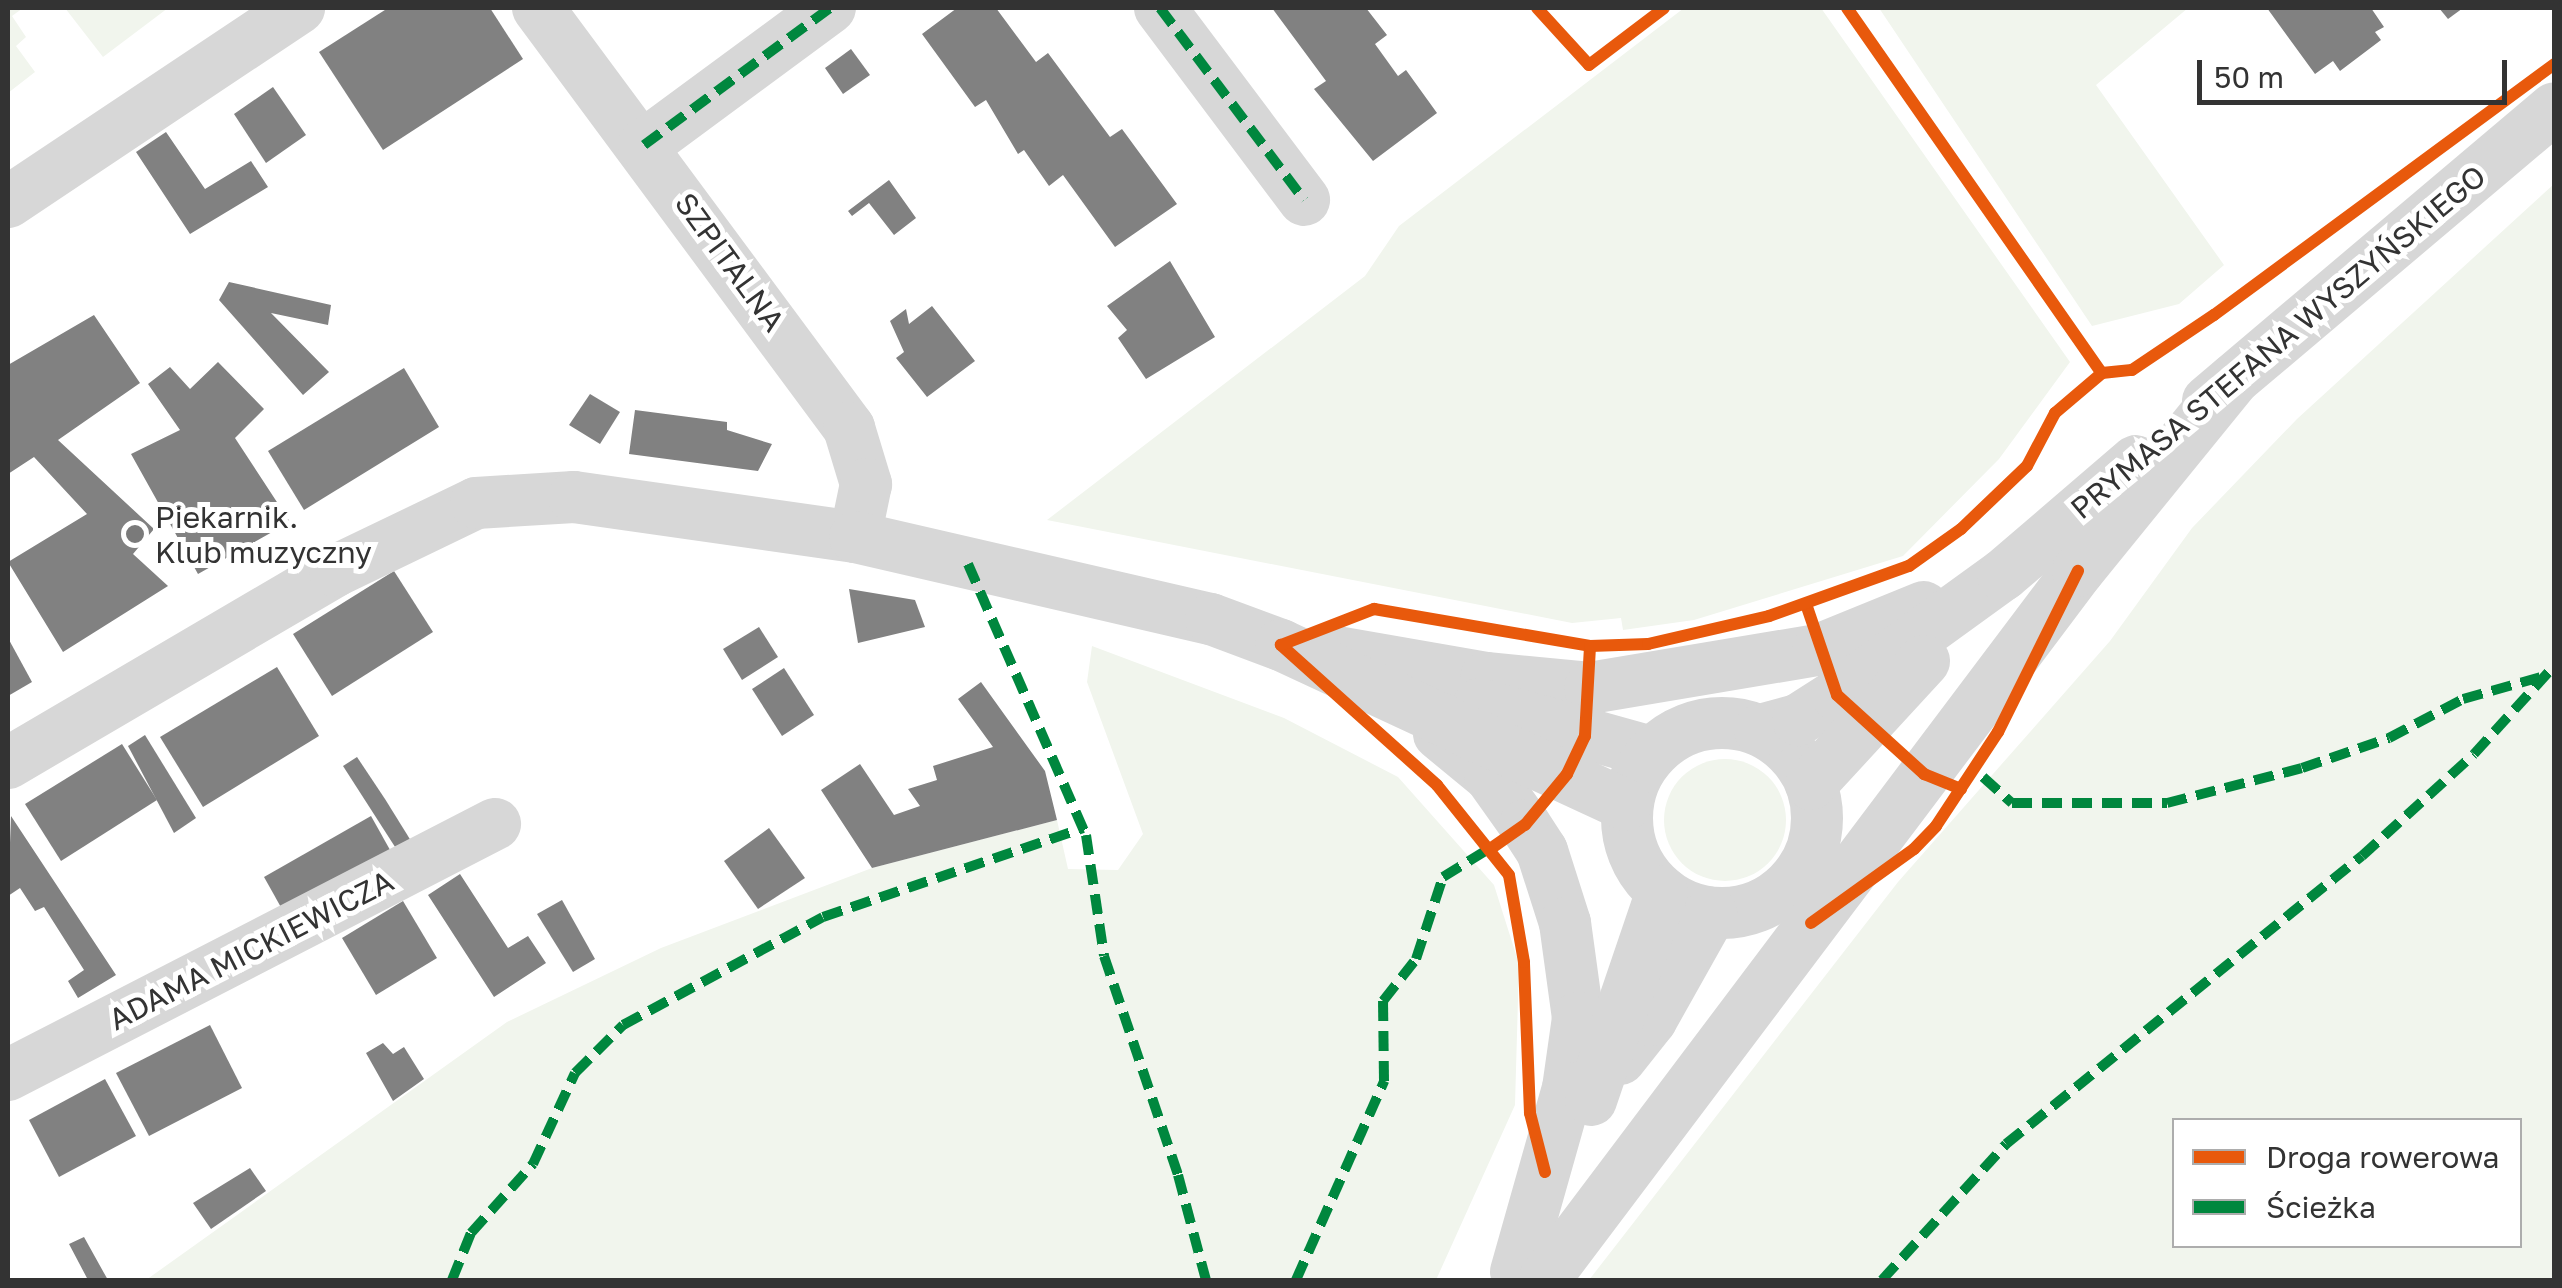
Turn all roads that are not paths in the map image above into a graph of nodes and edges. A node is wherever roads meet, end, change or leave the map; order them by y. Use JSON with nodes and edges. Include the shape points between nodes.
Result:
{"nodes":[{"id":1,"x":299,"y":8,"type":"edge"},
{"id":2,"x":538,"y":8,"type":"edge"},
{"id":3,"x":830,"y":8,"type":"edge"},
{"id":4,"x":1160,"y":8,"type":"edge"},
{"id":5,"x":2554,"y":109,"type":"edge"},
{"id":6,"x":644,"y":145,"type":"junction"},
{"id":7,"x":1304,"y":200,"type":"dead end"},
{"id":8,"x":8,"y":202,"type":"edge"},
{"id":9,"x":2234,"y":380,"type":"junction"},
{"id":10,"x":854,"y":537,"type":"junction"},
{"id":11,"x":2003,"y":575,"type":"junction"},
{"id":12,"x":1281,"y":645,"type":"junction"},
{"id":13,"x":1760,"y":730,"type":"junction"},
{"id":14,"x":1650,"y":752,"type":"junction"},
{"id":15,"x":8,"y":763,"type":"edge"},
{"id":16,"x":1811,"y":784,"type":"junction"},
{"id":17,"x":1626,"y":806,"type":"junction"},
{"id":18,"x":495,"y":824,"type":"dead end"},
{"id":19,"x":1662,"y":892,"type":"junction"},
{"id":20,"x":1711,"y":913,"type":"junction"},
{"id":21,"x":8,"y":1076,"type":"edge"},
{"id":22,"x":1595,"y":1092,"type":"junction"},
{"id":23,"x":1524,"y":1278,"type":"edge"}],
"edges":[{"from":1,"to":8,"type":"street"},
{"from":2,"to":6,"type":"street","name":"SZPITALNA"},
{"from":3,"to":6,"type":"street"},
{"from":4,"to":7,"type":"street"},
{"from":5,"to":9,"type":"street","name":"PRYMASA STEFANA WYSZYŃSKIEGO"},
{"from":6,"to":10,"type":"street","name":"SZPITALNA","via":[[849,428],[866,484]]},
{"from":9,"to":11,"type":"street","name":"PRYMASA STEFANA WYSZYŃSKIEGO"},
{"from":9,"to":23,"type":"street"},
{"from":10,"to":12,"type":"street","via":[[1211,620]]},
{"from":10,"to":15,"type":"street","via":[[574,497],[476,503],[335,572]]},
{"from":11,"to":12,"type":"street","via":[[1818,650],[1590,688]]},
{"from":11,"to":13,"type":"street","name":"PRYMASA STEFANA WYSZYŃSKIEGO","via":[[1838,695],[1798,720]]},
{"from":11,"to":16,"type":"street","name":"PRYMASA STEFANA WYSZYŃSKIEGO"},
{"from":12,"to":14,"type":"street"},
{"from":12,"to":17,"type":"street"},
{"from":12,"to":23,"type":"street","via":[[1442,736],[1490,776],[1542,852],[1565,924],[1578,1018]]},
{"from":13,"to":14,"type":"street","via":[[1702,724]]},
{"from":13,"to":16,"type":"street","via":[[1792,752]]},
{"from":14,"to":17,"type":"street"},
{"from":16,"to":20,"type":"street","via":[[1818,816],[1798,877],[1773,899],[1743,911]]},
{"from":17,"to":19,"type":"street","via":[[1629,846]]},
{"from":18,"to":21,"type":"street","name":"ADAMA MICKIEWICZA"},
{"from":19,"to":20,"type":"street"},
{"from":19,"to":22,"type":"street"},
{"from":20,"to":22,"type":"street","via":[[1651,1020]]},
{"from":22,"to":23,"type":"street"}]}
